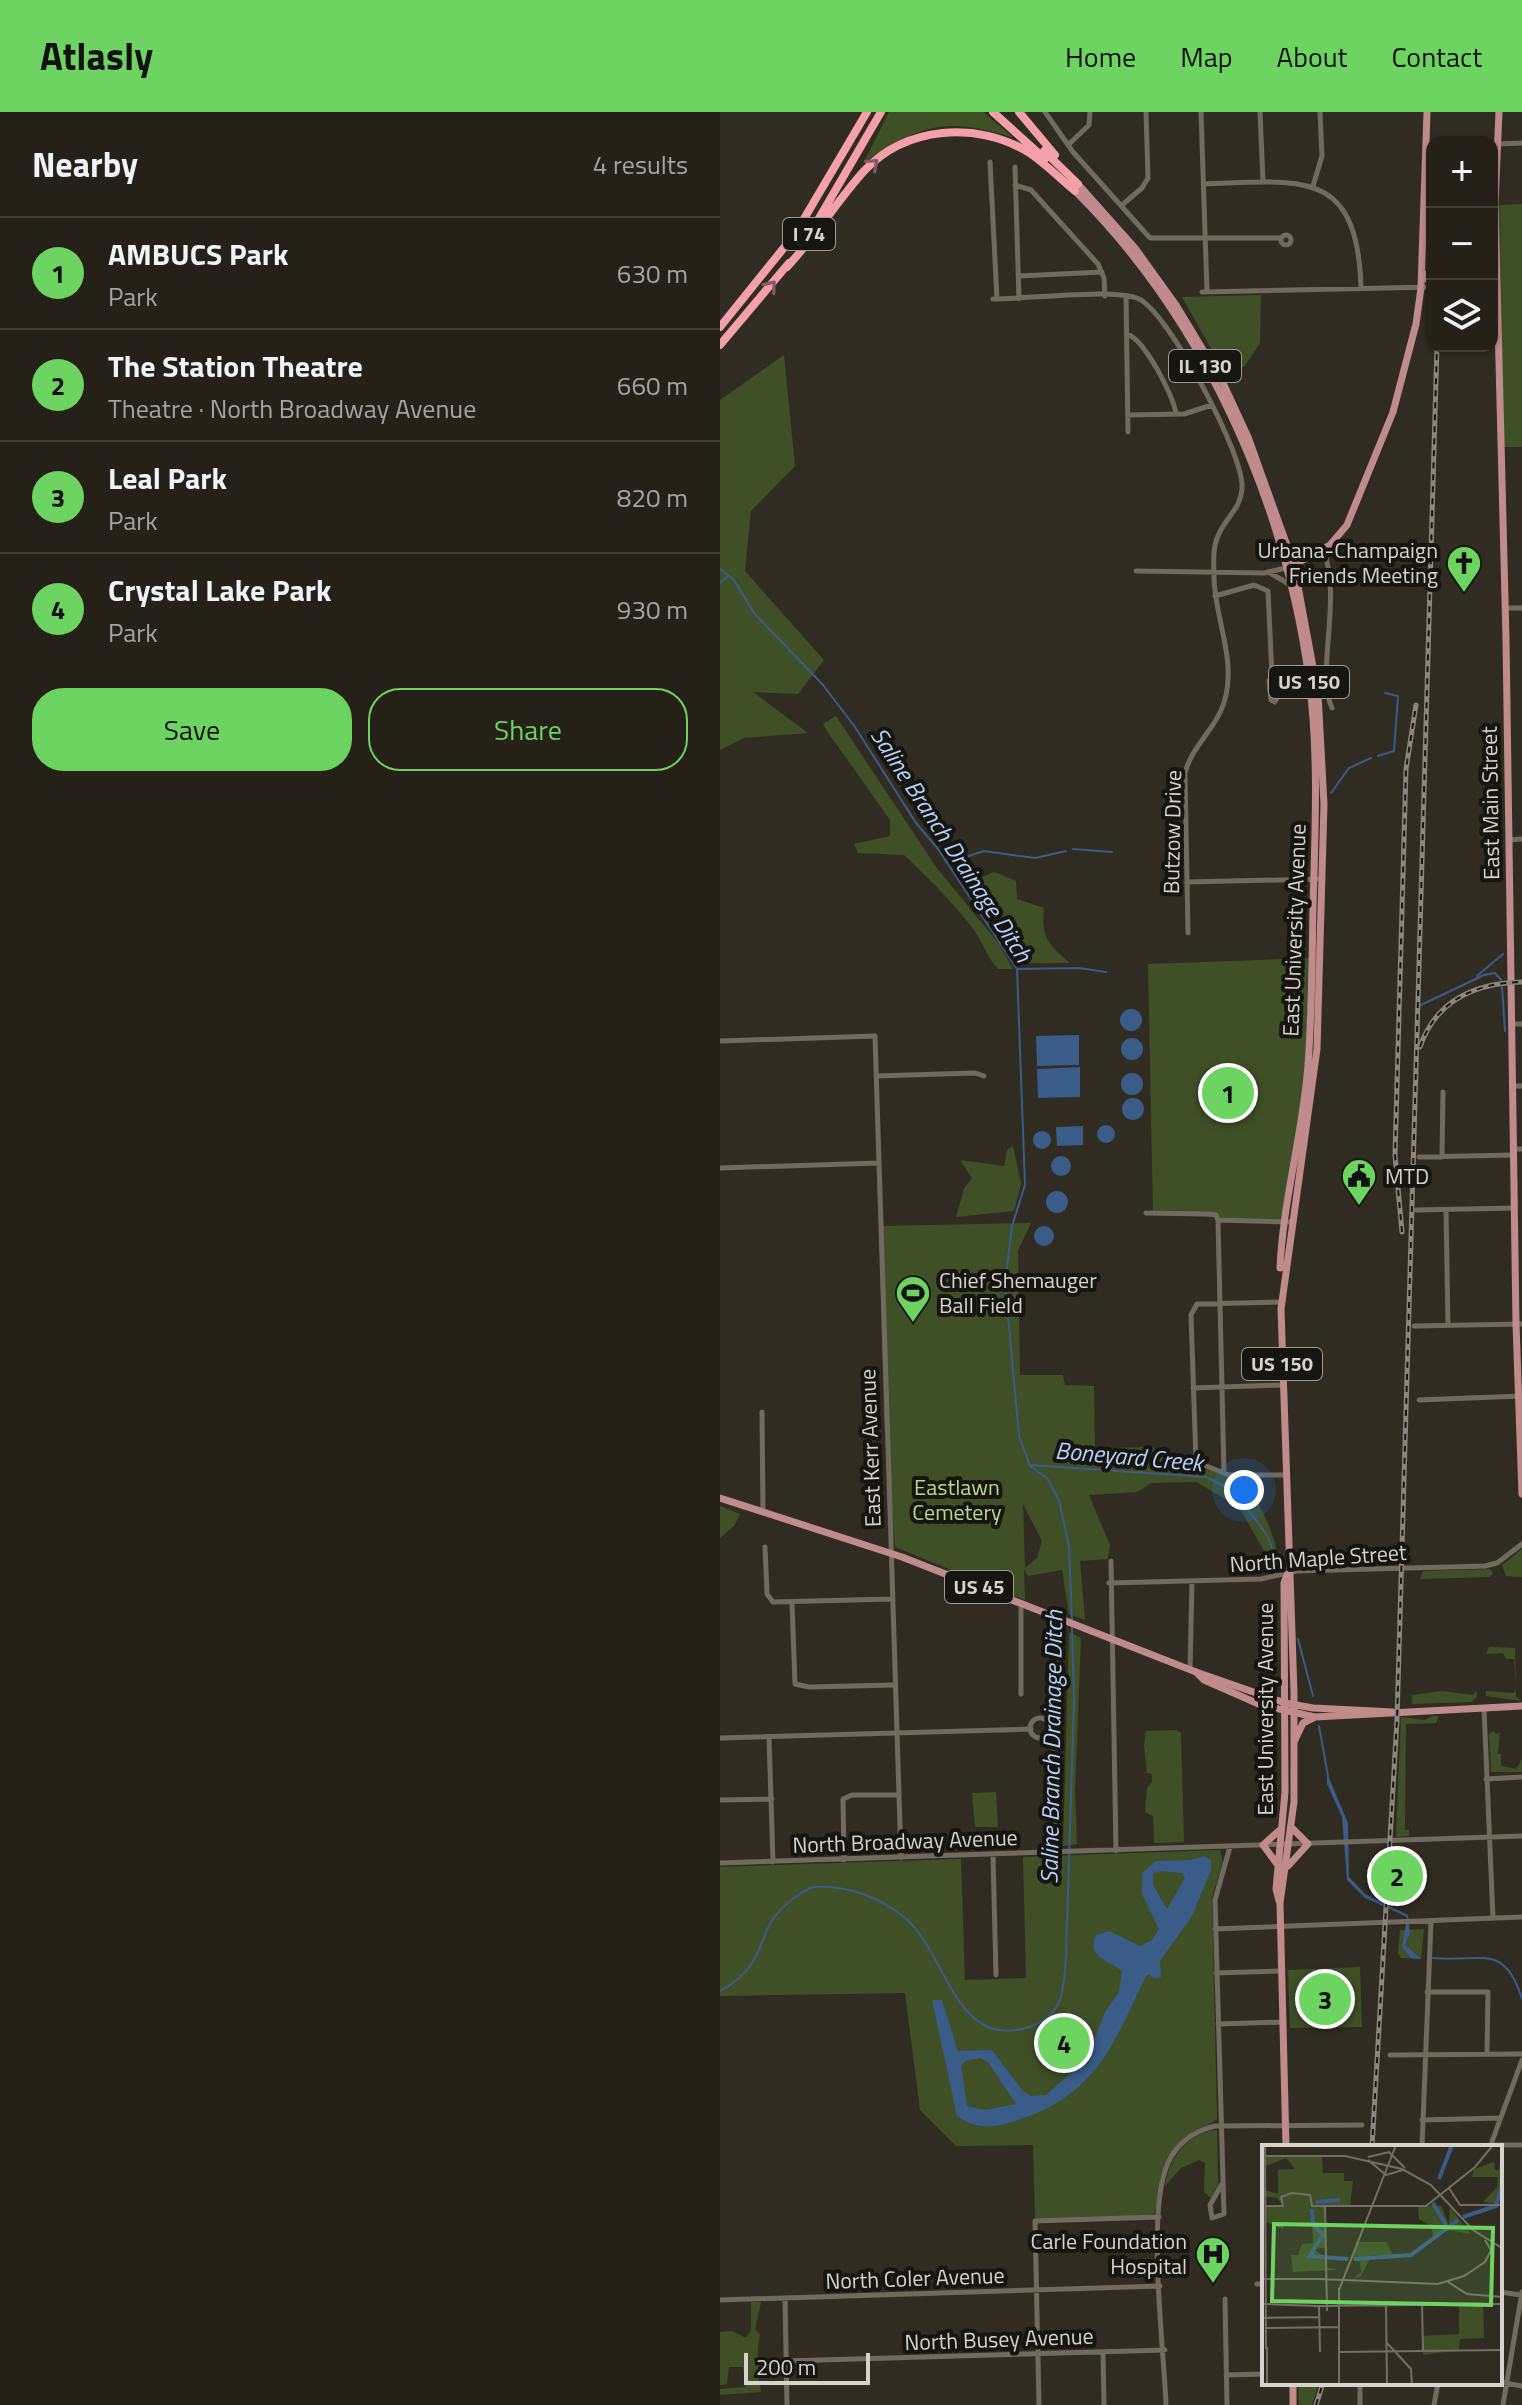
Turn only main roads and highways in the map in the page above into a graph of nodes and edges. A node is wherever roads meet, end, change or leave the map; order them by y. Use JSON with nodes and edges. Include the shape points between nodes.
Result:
{"nodes":[{"id":1,"x":867,"y":112,"type":"edge"},
{"id":2,"x":881,"y":112,"type":"edge"},
{"id":3,"x":993,"y":112,"type":"edge"},
{"id":4,"x":1000,"y":112,"type":"edge"},
{"id":5,"x":1019,"y":112,"type":"edge"},
{"id":6,"x":1427,"y":112,"type":"edge"},
{"id":7,"x":1499,"y":112,"type":"edge"},
{"id":8,"x":1077,"y":188,"type":"junction"},
{"id":9,"x":787,"y":267,"type":"junction"},
{"id":10,"x":1422,"y":272,"type":"junction"},
{"id":11,"x":1428,"y":280,"type":"edge"},
{"id":12,"x":1494,"y":280,"type":"edge"},
{"id":13,"x":720,"y":327,"type":"edge"},
{"id":14,"x":720,"y":345,"type":"edge"},
{"id":15,"x":1496,"y":352,"type":"edge"},
{"id":16,"x":1288,"y":545,"type":"junction"},
{"id":17,"x":1311,"y":557,"type":"junction"},
{"id":18,"x":1290,"y":567,"type":"junction"},
{"id":19,"x":1318,"y":879,"type":"junction"},
{"id":20,"x":1518,"y":1086,"type":"edge"},
{"id":21,"x":1517,"y":1151,"type":"edge"},
{"id":22,"x":1517,"y":1212,"type":"edge"},
{"id":23,"x":1518,"y":1268,"type":"edge"},
{"id":24,"x":1519,"y":1324,"type":"edge"},
{"id":25,"x":1520,"y":1396,"type":"edge"},
{"id":26,"x":1522,"y":1494,"type":"edge"},
{"id":27,"x":720,"y":1498,"type":"edge"},
{"id":28,"x":1288,"y":1573,"type":"junction"},
{"id":29,"x":1193,"y":1671,"type":"junction"},
{"id":30,"x":1284,"y":1679,"type":"junction"},
{"id":31,"x":1294,"y":1692,"type":"junction"},
{"id":32,"x":1269,"y":1698,"type":"junction"},
{"id":33,"x":1522,"y":1706,"type":"edge"},
{"id":34,"x":1284,"y":1708,"type":"junction"},
{"id":35,"x":1294,"y":1710,"type":"junction"},
{"id":36,"x":1314,"y":1712,"type":"junction"},
{"id":37,"x":1293,"y":1744,"type":"junction"},
{"id":38,"x":1287,"y":1827,"type":"junction"},
{"id":39,"x":1282,"y":1867,"type":"junction"},
{"id":40,"x":1286,"y":2145,"type":"edge"}],
"edges":[{"from":1,"to":13,"type":"highway","number":"I 74","via":[[795,234]]},
{"from":2,"to":9,"type":"highway","number":"I 74"},
{"from":3,"to":8,"type":"highway"},
{"from":4,"to":8,"type":"highway"},
{"from":5,"to":8,"type":"highway"},
{"from":6,"to":10,"type":"main road"},
{"from":7,"to":12,"type":"main road","name":"East Main Street"},
{"from":9,"to":8,"type":"highway","one_way":true,"via":[[870,165],[918,137],[964,132],[1000,139],[1030,153]]},
{"from":8,"to":16,"type":"main road","number":"IL 130","via":[[1152,271],[1204,350],[1248,437]]},
{"from":8,"to":18,"type":"main road","number":"IL 130","via":[[1149,280],[1203,364],[1250,459]]},
{"from":14,"to":9,"type":"highway","number":"I 74","one_way":true},
{"from":10,"to":11,"type":"main road"},
{"from":10,"to":17,"type":"main road","via":[[1407,366],[1385,433],[1351,519]]},
{"from":15,"to":20,"type":"main road","name":"East Main Street","via":[[1512,1024]]},
{"from":16,"to":17,"type":"main road"},
{"from":16,"to":18,"type":"main road"},
{"from":17,"to":18,"type":"main road"},
{"from":18,"to":19,"type":"main road","name":"East University Avenue","number":"US 150","via":[[1313,719]]},
{"from":18,"to":19,"type":"main road","name":"East University Avenue","number":"US 150","via":[[1311,641],[1321,726]]},
{"from":19,"to":28,"type":"main road","name":"East University Avenue","number":"US 150","via":[[1306,1086],[1281,1302]]},
{"from":20,"to":21,"type":"main road","name":"East Main Street"},
{"from":21,"to":22,"type":"main road","name":"East Main Street"},
{"from":22,"to":23,"type":"main road","name":"East Main Street"},
{"from":23,"to":24,"type":"main road","name":"East Main Street"},
{"from":24,"to":25,"type":"main road","name":"East Main Street"},
{"from":25,"to":26,"type":"main road","name":"East Main Street"},
{"from":27,"to":29,"type":"main road","number":"US 45","via":[[890,1553]]},
{"from":28,"to":30,"type":"main road","name":"East University Avenue","number":"US 150"},
{"from":28,"to":31,"type":"main road","name":"East University Avenue","number":"US 150"},
{"from":29,"to":32,"type":"main road","number":"US 45"},
{"from":29,"to":34,"type":"main road","number":"US 45","via":[[1215,1685]]},
{"from":30,"to":32,"type":"main road"},
{"from":30,"to":34,"type":"main road","name":"East University Avenue","number":"US 150"},
{"from":31,"to":35,"type":"main road","name":"East University Avenue","number":"US 150"},
{"from":31,"to":36,"type":"main road"},
{"from":32,"to":34,"type":"main road","number":"US 45"},
{"from":33,"to":36,"type":"main road"},
{"from":34,"to":35,"type":"main road"},
{"from":34,"to":38,"type":"main road","name":"East University Avenue"},
{"from":35,"to":36,"type":"main road"},
{"from":35,"to":37,"type":"main road","name":"East University Avenue"},
{"from":36,"to":37,"type":"main road"},
{"from":37,"to":38,"type":"main road","name":"East University Avenue"},
{"from":38,"to":39,"type":"main road","name":"East University Avenue"},
{"from":38,"to":39,"type":"main road","via":[[1263,1845]]},
{"from":38,"to":39,"type":"main road","via":[[1308,1844]]},
{"from":39,"to":40,"type":"main road","name":"East University Avenue"}]}
